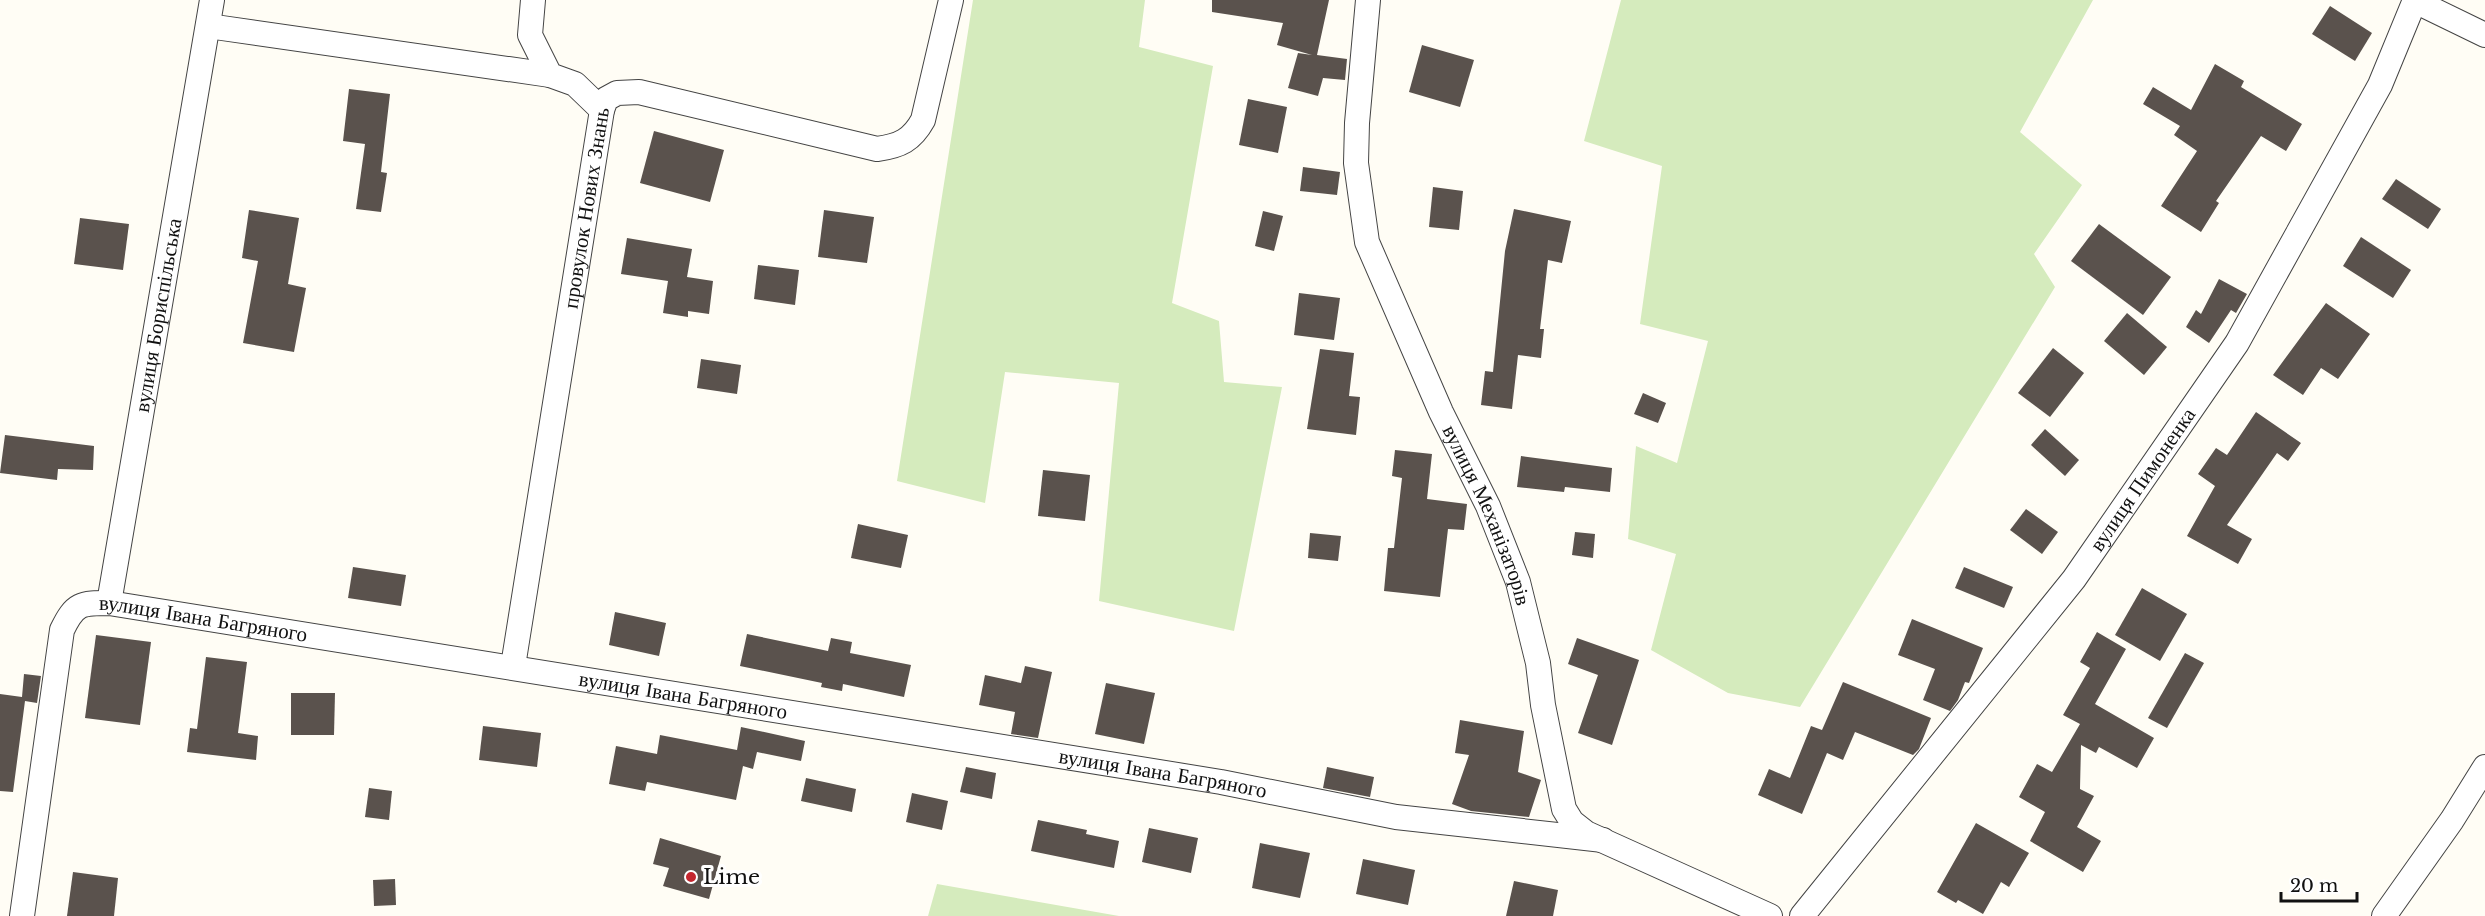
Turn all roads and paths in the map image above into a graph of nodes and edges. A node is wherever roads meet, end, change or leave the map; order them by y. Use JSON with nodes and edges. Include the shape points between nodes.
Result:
{"nodes":[{"id":1,"x":212,"y":0,"type":"edge"},
{"id":2,"x":533,"y":0,"type":"edge"},
{"id":3,"x":951,"y":0,"type":"edge"},
{"id":4,"x":1368,"y":0,"type":"edge"},
{"id":5,"x":2415,"y":0,"type":"edge"},
{"id":6,"x":208,"y":26,"type":"junction"},
{"id":7,"x":2485,"y":35,"type":"edge"},
{"id":8,"x":550,"y":75,"type":"junction"},
{"id":9,"x":602,"y":110,"type":"junction"},
{"id":10,"x":109,"y":603,"type":"junction"},
{"id":11,"x":513,"y":666,"type":"junction"},
{"id":12,"x":2485,"y":767,"type":"edge"},
{"id":13,"x":1558,"y":787,"type":"junction"},
{"id":14,"x":1541,"y":832,"type":"junction"},
{"id":15,"x":1604,"y":840,"type":"junction"},
{"id":16,"x":22,"y":916,"type":"edge"},
{"id":17,"x":1770,"y":916,"type":"edge"},
{"id":18,"x":1802,"y":916,"type":"edge"},
{"id":19,"x":2384,"y":916,"type":"edge"}],
"edges":[{"from":1,"to":6,"type":"street","name":"вулиця Бориспільська"},
{"from":2,"to":8,"type":"street","via":[[530,35]]},
{"from":3,"to":9,"type":"street","name":"провулок Нових Знань","via":[[923,120],[915,135],[896,147],[877,149],[639,92],[617,93],[606,99]]},
{"from":4,"to":13,"type":"street","name":"вулиця Механізаторів","via":[[1356,163],[1367,242],[1444,421],[1504,543],[1529,621]]},
{"from":5,"to":7,"type":"street"},
{"from":5,"to":18,"type":"street","name":"вулиця Пимоненка","via":[[2380,86],[2237,343],[2073,579]]},
{"from":6,"to":8,"type":"street"},
{"from":6,"to":10,"type":"street","name":"вулиця Бориспільська"},
{"from":8,"to":9,"type":"street","via":[[575,84]]},
{"from":9,"to":11,"type":"street","name":"провулок Нових Знань"},
{"from":10,"to":11,"type":"street","name":"вулиця Івана Багряного"},
{"from":10,"to":16,"type":"street","name":"вулиця Івана Багряного","via":[[84,603],[70,613],[62,630]]},
{"from":11,"to":14,"type":"street","name":"вулиця Івана Багряного","via":[[1221,782],[1396,817]]},
{"from":12,"to":19,"type":"street"},
{"from":13,"to":14,"type":"street","via":[[1558,819],[1552,828]]},
{"from":13,"to":15,"type":"street","name":"вулиця Механізаторів","via":[[1572,822]]},
{"from":14,"to":15,"type":"street","name":"вулиця Івана Багряного"},
{"from":15,"to":17,"type":"street","name":"вулиця Механізаторів"}]}
